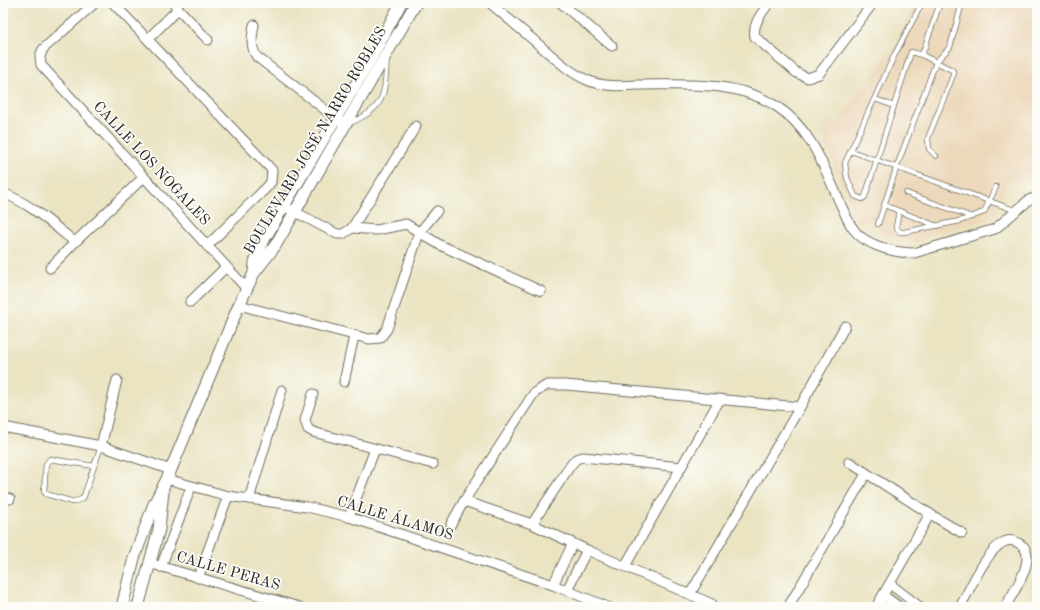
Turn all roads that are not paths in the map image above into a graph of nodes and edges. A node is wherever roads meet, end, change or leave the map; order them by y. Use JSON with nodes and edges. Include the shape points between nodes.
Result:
{"nodes":[{"id":1,"x":96,"y":3,"type":"edge"},
{"id":2,"x":113,"y":3,"type":"edge"},
{"id":3,"x":401,"y":3,"type":"edge"},
{"id":4,"x":416,"y":3,"type":"edge"},
{"id":5,"x":490,"y":3,"type":"edge"},
{"id":6,"x":561,"y":3,"type":"edge"},
{"id":7,"x":769,"y":3,"type":"edge"},
{"id":8,"x":874,"y":3,"type":"edge"},
{"id":9,"x":922,"y":3,"type":"edge"},
{"id":10,"x":940,"y":3,"type":"edge"},
{"id":11,"x":962,"y":3,"type":"edge"},
{"id":12,"x":176,"y":6,"type":"edge"},
{"id":13,"x":254,"y":25,"type":"dead end"},
{"id":14,"x":148,"y":39,"type":"junction"},
{"id":15,"x":208,"y":40,"type":"dead end"},
{"id":16,"x":612,"y":46,"type":"dead end"},
{"id":17,"x":388,"y":50,"type":"junction"},
{"id":18,"x":922,"y":55,"type":"junction"},
{"id":19,"x":936,"y":62,"type":"junction"},
{"id":20,"x":875,"y":99,"type":"junction"},
{"id":21,"x":894,"y":106,"type":"junction"},
{"id":22,"x":336,"y":118,"type":"junction"},
{"id":23,"x":346,"y":124,"type":"junction"},
{"id":24,"x":416,"y":126,"type":"dead end"},
{"id":25,"x":851,"y":151,"type":"junction"},
{"id":26,"x":936,"y":156,"type":"dead end"},
{"id":27,"x":877,"y":160,"type":"junction"},
{"id":28,"x":897,"y":166,"type":"junction"},
{"id":29,"x":144,"y":177,"type":"junction"},
{"id":30,"x":996,"y":187,"type":"dead end"},
{"id":31,"x":906,"y":193,"type":"dead end"},
{"id":32,"x":3,"y":194,"type":"edge"},
{"id":33,"x":1037,"y":197,"type":"edge"},
{"id":34,"x":990,"y":201,"type":"junction"},
{"id":35,"x":884,"y":205,"type":"junction"},
{"id":36,"x":289,"y":209,"type":"junction"},
{"id":37,"x":437,"y":211,"type":"dead end"},
{"id":38,"x":899,"y":211,"type":"junction"},
{"id":39,"x":1016,"y":211,"type":"junction"},
{"id":40,"x":972,"y":217,"type":"junction"},
{"id":41,"x":878,"y":224,"type":"dead end"},
{"id":42,"x":937,"y":226,"type":"junction"},
{"id":43,"x":352,"y":228,"type":"junction"},
{"id":44,"x":419,"y":233,"type":"junction"},
{"id":45,"x":75,"y":242,"type":"junction"},
{"id":46,"x":207,"y":246,"type":"junction"},
{"id":47,"x":226,"y":267,"type":"junction"},
{"id":48,"x":50,"y":268,"type":"dead end"},
{"id":49,"x":247,"y":289,"type":"junction"},
{"id":50,"x":541,"y":292,"type":"dead end"},
{"id":51,"x":190,"y":302,"type":"dead end"},
{"id":52,"x":239,"y":305,"type":"junction"},
{"id":53,"x":845,"y":326,"type":"dead end"},
{"id":54,"x":354,"y":336,"type":"junction"},
{"id":55,"x":117,"y":380,"type":"dead end"},
{"id":56,"x":344,"y":382,"type":"dead end"},
{"id":57,"x":282,"y":390,"type":"dead end"},
{"id":58,"x":313,"y":394,"type":"dead end"},
{"id":59,"x":720,"y":399,"type":"junction"},
{"id":60,"x":800,"y":407,"type":"junction"},
{"id":61,"x":3,"y":427,"type":"edge"},
{"id":62,"x":101,"y":446,"type":"junction"},
{"id":63,"x":375,"y":449,"type":"junction"},
{"id":64,"x":849,"y":462,"type":"dead end"},
{"id":65,"x":433,"y":464,"type":"dead end"},
{"id":66,"x":94,"y":466,"type":"junction"},
{"id":67,"x":681,"y":467,"type":"junction"},
{"id":68,"x":866,"y":474,"type":"junction"},
{"id":69,"x":167,"y":479,"type":"junction"},
{"id":70,"x":191,"y":487,"type":"junction"},
{"id":71,"x":228,"y":496,"type":"junction"},
{"id":72,"x":249,"y":499,"type":"junction"},
{"id":73,"x":464,"y":501,"type":"junction"},
{"id":74,"x":930,"y":514,"type":"junction"},
{"id":75,"x":349,"y":517,"type":"junction"},
{"id":76,"x":451,"y":524,"type":"dead end"},
{"id":77,"x":532,"y":524,"type":"junction"},
{"id":78,"x":962,"y":533,"type":"dead end"},
{"id":79,"x":573,"y":543,"type":"junction"},
{"id":80,"x":587,"y":550,"type":"junction"},
{"id":81,"x":149,"y":563,"type":"junction"},
{"id":82,"x":626,"y":566,"type":"junction"},
{"id":83,"x":161,"y":567,"type":"junction"},
{"id":84,"x":198,"y":578,"type":"junction"},
{"id":85,"x":890,"y":584,"type":"junction"},
{"id":86,"x":553,"y":585,"type":"junction"},
{"id":87,"x":567,"y":590,"type":"junction"},
{"id":88,"x":690,"y":594,"type":"junction"},
{"id":89,"x":883,"y":595,"type":"junction"},
{"id":90,"x":712,"y":604,"type":"dead end"},
{"id":91,"x":122,"y":607,"type":"edge"},
{"id":92,"x":138,"y":607,"type":"edge"},
{"id":93,"x":299,"y":607,"type":"edge"},
{"id":94,"x":608,"y":607,"type":"edge"},
{"id":95,"x":788,"y":607,"type":"edge"},
{"id":96,"x":876,"y":607,"type":"edge"},
{"id":97,"x":899,"y":607,"type":"edge"},
{"id":98,"x":920,"y":607,"type":"edge"},
{"id":99,"x":960,"y":607,"type":"edge"},
{"id":100,"x":1005,"y":607,"type":"edge"}],
"edges":[{"from":1,"to":29,"type":"street","name":"CALLE LOS NOGALES","via":[[44,49],[40,56],[40,65]]},
{"from":2,"to":14,"type":"street"},
{"from":3,"to":22,"type":"street","name":"BOULEVARD JOSÉ NARRO ROBLES"},
{"from":4,"to":17,"type":"street","name":"BOULEVARD JOSÉ NARRO ROBLES"},
{"from":5,"to":39,"type":"street","via":[[587,81],[630,86],[715,86],[747,93],[776,106],[801,126],[813,143],[852,228],[866,240],[881,247],[904,253],[925,251],[995,229]]},
{"from":6,"to":16,"type":"street"},
{"from":7,"to":8,"type":"street","via":[[755,26],[756,37],[797,73],[808,78],[819,74]]},
{"from":9,"to":20,"type":"lane"},
{"from":10,"to":18,"type":"lane"},
{"from":11,"to":19,"type":"lane","via":[[950,47]]},
{"from":12,"to":14,"type":"street"},
{"from":12,"to":15,"type":"street"},
{"from":13,"to":22,"type":"street","via":[[252,42],[257,57]]},
{"from":14,"to":46,"type":"street","via":[[271,168],[273,176],[266,187]]},
{"from":17,"to":23,"type":"street","name":"BOULEVARD JOSÉ NARRO ROBLES"},
{"from":17,"to":23,"type":"lane","via":[[384,91],[380,101],[367,116]]},
{"from":18,"to":19,"type":"lane"},
{"from":18,"to":21,"type":"lane","via":[[910,53]]},
{"from":19,"to":26,"type":"lane","via":[[954,73],[928,138],[929,148]]},
{"from":19,"to":28,"type":"lane"},
{"from":20,"to":21,"type":"lane"},
{"from":20,"to":25,"type":"lane"},
{"from":21,"to":27,"type":"lane"},
{"from":22,"to":23,"type":"street"},
{"from":22,"to":36,"type":"street","name":"BOULEVARD JOSÉ NARRO ROBLES"},
{"from":23,"to":36,"type":"street","name":"BOULEVARD JOSÉ NARRO ROBLES"},
{"from":24,"to":43,"type":"street"},
{"from":25,"to":27,"type":"lane"},
{"from":25,"to":27,"type":"lane","via":[[845,163],[845,172],[855,196],[859,198],[865,197]]},
{"from":27,"to":28,"type":"lane"},
{"from":28,"to":34,"type":"lane"},
{"from":28,"to":35,"type":"lane"},
{"from":29,"to":45,"type":"street"},
{"from":29,"to":46,"type":"street","name":"CALLE LOS NOGALES"},
{"from":30,"to":34,"type":"lane"},
{"from":31,"to":40,"type":"lane"},
{"from":32,"to":45,"type":"street","via":[[21,201]]},
{"from":33,"to":39,"type":"street"},
{"from":34,"to":39,"type":"lane"},
{"from":34,"to":40,"type":"lane","via":[[984,212]]},
{"from":35,"to":38,"type":"lane"},
{"from":35,"to":41,"type":"lane"},
{"from":36,"to":43,"type":"street","via":[[337,234],[343,234]]},
{"from":36,"to":49,"type":"street","name":"BOULEVARD JOSÉ NARRO ROBLES","via":[[262,243]]},
{"from":37,"to":44,"type":"street"},
{"from":38,"to":42,"type":"lane"},
{"from":38,"to":42,"type":"lane","via":[[896,227],[900,232]]},
{"from":40,"to":42,"type":"lane"},
{"from":43,"to":44,"type":"street","via":[[377,230],[406,224]]},
{"from":44,"to":50,"type":"street"},
{"from":44,"to":54,"type":"street","via":[[387,329],[380,338]]},
{"from":45,"to":48,"type":"street"},
{"from":46,"to":47,"type":"street","name":"CALLE LOS NOGALES"},
{"from":47,"to":49,"type":"street","name":"CALLE LOS NOGALES"},
{"from":47,"to":51,"type":"street"},
{"from":49,"to":52,"type":"street","name":"BOULEVARD JOSÉ NARRO ROBLES"},
{"from":52,"to":54,"type":"street"},
{"from":52,"to":69,"type":"street","name":"BOULEVARD JOSÉ NARRO ROBLES"},
{"from":53,"to":60,"type":"street"},
{"from":54,"to":56,"type":"street"},
{"from":55,"to":62,"type":"street"},
{"from":57,"to":72,"type":"street"},
{"from":58,"to":63,"type":"street","via":[[305,420],[308,429]]},
{"from":59,"to":60,"type":"street"},
{"from":59,"to":67,"type":"street"},
{"from":59,"to":73,"type":"street","via":[[553,384],[542,387],[534,393]]},
{"from":60,"to":88,"type":"street"},
{"from":61,"to":62,"type":"street","name":"CALLE ÁLAMOS"},
{"from":62,"to":66,"type":"lane"},
{"from":62,"to":69,"type":"street","name":"CALLE ÁLAMOS"},
{"from":63,"to":65,"type":"street"},
{"from":63,"to":75,"type":"street"},
{"from":64,"to":68,"type":"street"},
{"from":66,"to":66,"type":"lane","via":[[50,459],[46,464],[44,491],[46,494],[73,502],[80,501]]},
{"from":67,"to":77,"type":"street","via":[[583,457],[576,459]]},
{"from":67,"to":82,"type":"street"},
{"from":68,"to":74,"type":"street"},
{"from":68,"to":95,"type":"street"},
{"from":69,"to":70,"type":"street","name":"CALLE ÁLAMOS"},
{"from":69,"to":81,"type":"street","name":"BOULEVARD JOSÉ NARRO ROBLES","via":[[159,530]]},
{"from":69,"to":91,"type":"street","name":"BOULEVARD JOSÉ NARRO ROBLES","via":[[154,504],[134,558]]},
{"from":70,"to":71,"type":"street","name":"CALLE ÁLAMOS"},
{"from":70,"to":83,"type":"street"},
{"from":71,"to":72,"type":"street","name":"CALLE ÁLAMOS"},
{"from":71,"to":84,"type":"street"},
{"from":72,"to":75,"type":"street","name":"CALLE ÁLAMOS","via":[[307,507]]},
{"from":73,"to":76,"type":"street"},
{"from":73,"to":77,"type":"street"},
{"from":74,"to":78,"type":"street"},
{"from":74,"to":85,"type":"street"},
{"from":75,"to":86,"type":"street","name":"CALLE ÁLAMOS"},
{"from":77,"to":79,"type":"street"},
{"from":79,"to":80,"type":"street"},
{"from":79,"to":86,"type":"street"},
{"from":80,"to":82,"type":"street"},
{"from":80,"to":87,"type":"street"},
{"from":81,"to":83,"type":"street","name":"CALLE PERAS"},
{"from":81,"to":92,"type":"street","name":"BOULEVARD JOSÉ NARRO ROBLES"},
{"from":82,"to":88,"type":"street"},
{"from":83,"to":84,"type":"street","name":"CALLE PERAS"},
{"from":84,"to":93,"type":"street","name":"CALLE PERAS"},
{"from":85,"to":89,"type":"street"},
{"from":85,"to":98,"type":"street"},
{"from":86,"to":87,"type":"street","name":"CALLE ÁLAMOS"},
{"from":87,"to":94,"type":"street","name":"CALLE ÁLAMOS"},
{"from":88,"to":90,"type":"street"},
{"from":89,"to":96,"type":"street"},
{"from":89,"to":97,"type":"street"},
{"from":99,"to":100,"type":"street","via":[[989,556],[1002,542],[1010,540],[1024,547],[1027,559],[1022,575]]}]}
